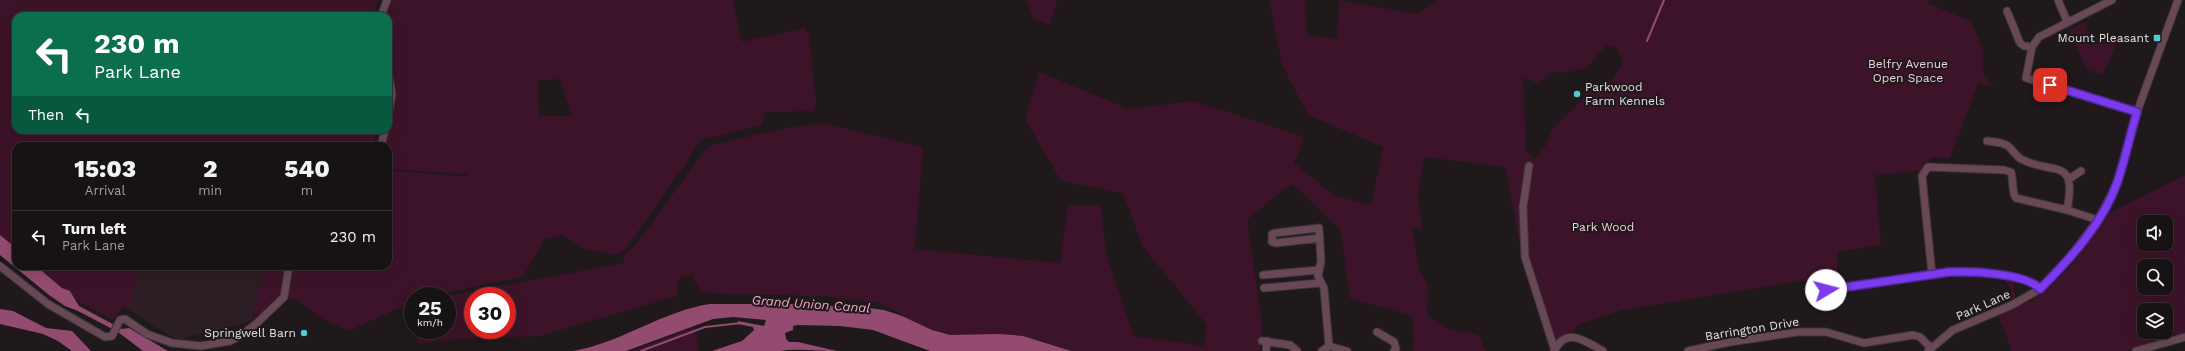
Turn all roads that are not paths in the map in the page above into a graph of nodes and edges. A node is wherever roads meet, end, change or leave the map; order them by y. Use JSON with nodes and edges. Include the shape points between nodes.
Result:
{"nodes":[{"id":1,"x":387,"y":0,"type":"edge"},
{"id":2,"x":2058,"y":0,"type":"edge"},
{"id":3,"x":2112,"y":0,"type":"edge"},
{"id":4,"x":2178,"y":0,"type":"edge"},
{"id":5,"x":2007,"y":11,"type":"dead end"},
{"id":6,"x":382,"y":12,"type":"edge"},
{"id":7,"x":2067,"y":21,"type":"junction"},
{"id":8,"x":2032,"y":47,"type":"junction"},
{"id":9,"x":2137,"y":112,"type":"junction"},
{"id":10,"x":1987,"y":141,"type":"dead end"},
{"id":11,"x":1529,"y":166,"type":"dead end"},
{"id":12,"x":2081,"y":171,"type":"dead end"},
{"id":13,"x":2068,"y":179,"type":"junction"},
{"id":14,"x":2067,"y":210,"type":"junction"},
{"id":15,"x":2098,"y":220,"type":"junction"},
{"id":16,"x":1320,"y":235,"type":"junction"},
{"id":17,"x":0,"y":266,"type":"edge"},
{"id":18,"x":288,"y":270,"type":"edge"},
{"id":19,"x":1319,"y":270,"type":"junction"},
{"id":20,"x":1932,"y":274,"type":"junction"},
{"id":21,"x":1263,"y":275,"type":"dead end"},
{"id":22,"x":1320,"y":283,"type":"junction"},
{"id":23,"x":1264,"y":288,"type":"dead end"},
{"id":24,"x":2040,"y":289,"type":"junction"},
{"id":25,"x":1826,"y":290,"type":"dead end"},
{"id":26,"x":1377,"y":332,"type":"dead end"},
{"id":27,"x":2185,"y":337,"type":"edge"},
{"id":28,"x":1329,"y":346,"type":"junction"},
{"id":29,"x":1929,"y":350,"type":"edge"},
{"id":30,"x":1266,"y":351,"type":"edge"},
{"id":31,"x":1297,"y":351,"type":"edge"},
{"id":32,"x":1322,"y":351,"type":"edge"},
{"id":33,"x":1347,"y":351,"type":"edge"},
{"id":34,"x":1394,"y":351,"type":"edge"},
{"id":35,"x":1555,"y":351,"type":"edge"},
{"id":36,"x":1603,"y":351,"type":"edge"},
{"id":37,"x":1688,"y":351,"type":"edge"},
{"id":38,"x":2136,"y":351,"type":"edge"}],
"edges":[{"from":1,"to":6,"type":"street"},
{"from":2,"to":7,"type":"street"},
{"from":3,"to":7,"type":"street"},
{"from":4,"to":9,"type":"street","name":"Park Lane"},
{"from":5,"to":8,"type":"street","via":[[2020,43]]},
{"from":7,"to":8,"type":"street","via":[[2039,37]]},
{"from":8,"to":9,"type":"street","via":[[2026,78]]},
{"from":9,"to":15,"type":"street","name":"Park Lane","via":[[2117,184]]},
{"from":10,"to":13,"type":"street","via":[[2008,146],[2022,159],[2060,170]]},
{"from":11,"to":35,"type":"street","via":[[1522,207],[1525,257]]},
{"from":12,"to":13,"type":"street"},
{"from":13,"to":14,"type":"street","via":[[2070,195]]},
{"from":14,"to":15,"type":"street"},
{"from":14,"to":20,"type":"street","via":[[2016,198],[2013,194],[2014,180],[2011,172],[1928,167],[1922,176]]},
{"from":15,"to":24,"type":"street","name":"Park Lane","via":[[2066,262]]},
{"from":16,"to":16,"type":"street","via":[[1317,227],[1275,233],[1271,238],[1272,242],[1276,243]]},
{"from":16,"to":19,"type":"street"},
{"from":17,"to":18,"type":"street","via":[[48,304],[105,337],[112,336],[118,322],[125,319],[147,334],[172,343],[200,346],[230,341],[258,323],[284,297]]},
{"from":19,"to":21,"type":"street"},
{"from":19,"to":22,"type":"street"},
{"from":20,"to":24,"type":"street","via":[[1963,272],[2021,279],[2033,283]]},
{"from":20,"to":25,"type":"street"},
{"from":22,"to":23,"type":"street"},
{"from":22,"to":28,"type":"street","via":[[1324,288]]},
{"from":24,"to":29,"type":"street","name":"Park Lane","via":[[1953,330]]},
{"from":26,"to":34,"type":"street","via":[[1394,342]]},
{"from":27,"to":38,"type":"street"},
{"from":28,"to":32,"type":"street"},
{"from":28,"to":33,"type":"street"},
{"from":29,"to":37,"type":"street","name":"Barrington Drive","via":[[1920,337],[1913,335],[1864,343],[1826,332],[1805,332],[1730,342]]},
{"from":30,"to":31,"type":"street","via":[[1265,341],[1290,345]]},
{"from":35,"to":36,"type":"street","via":[[1559,342],[1572,336]]}]}
